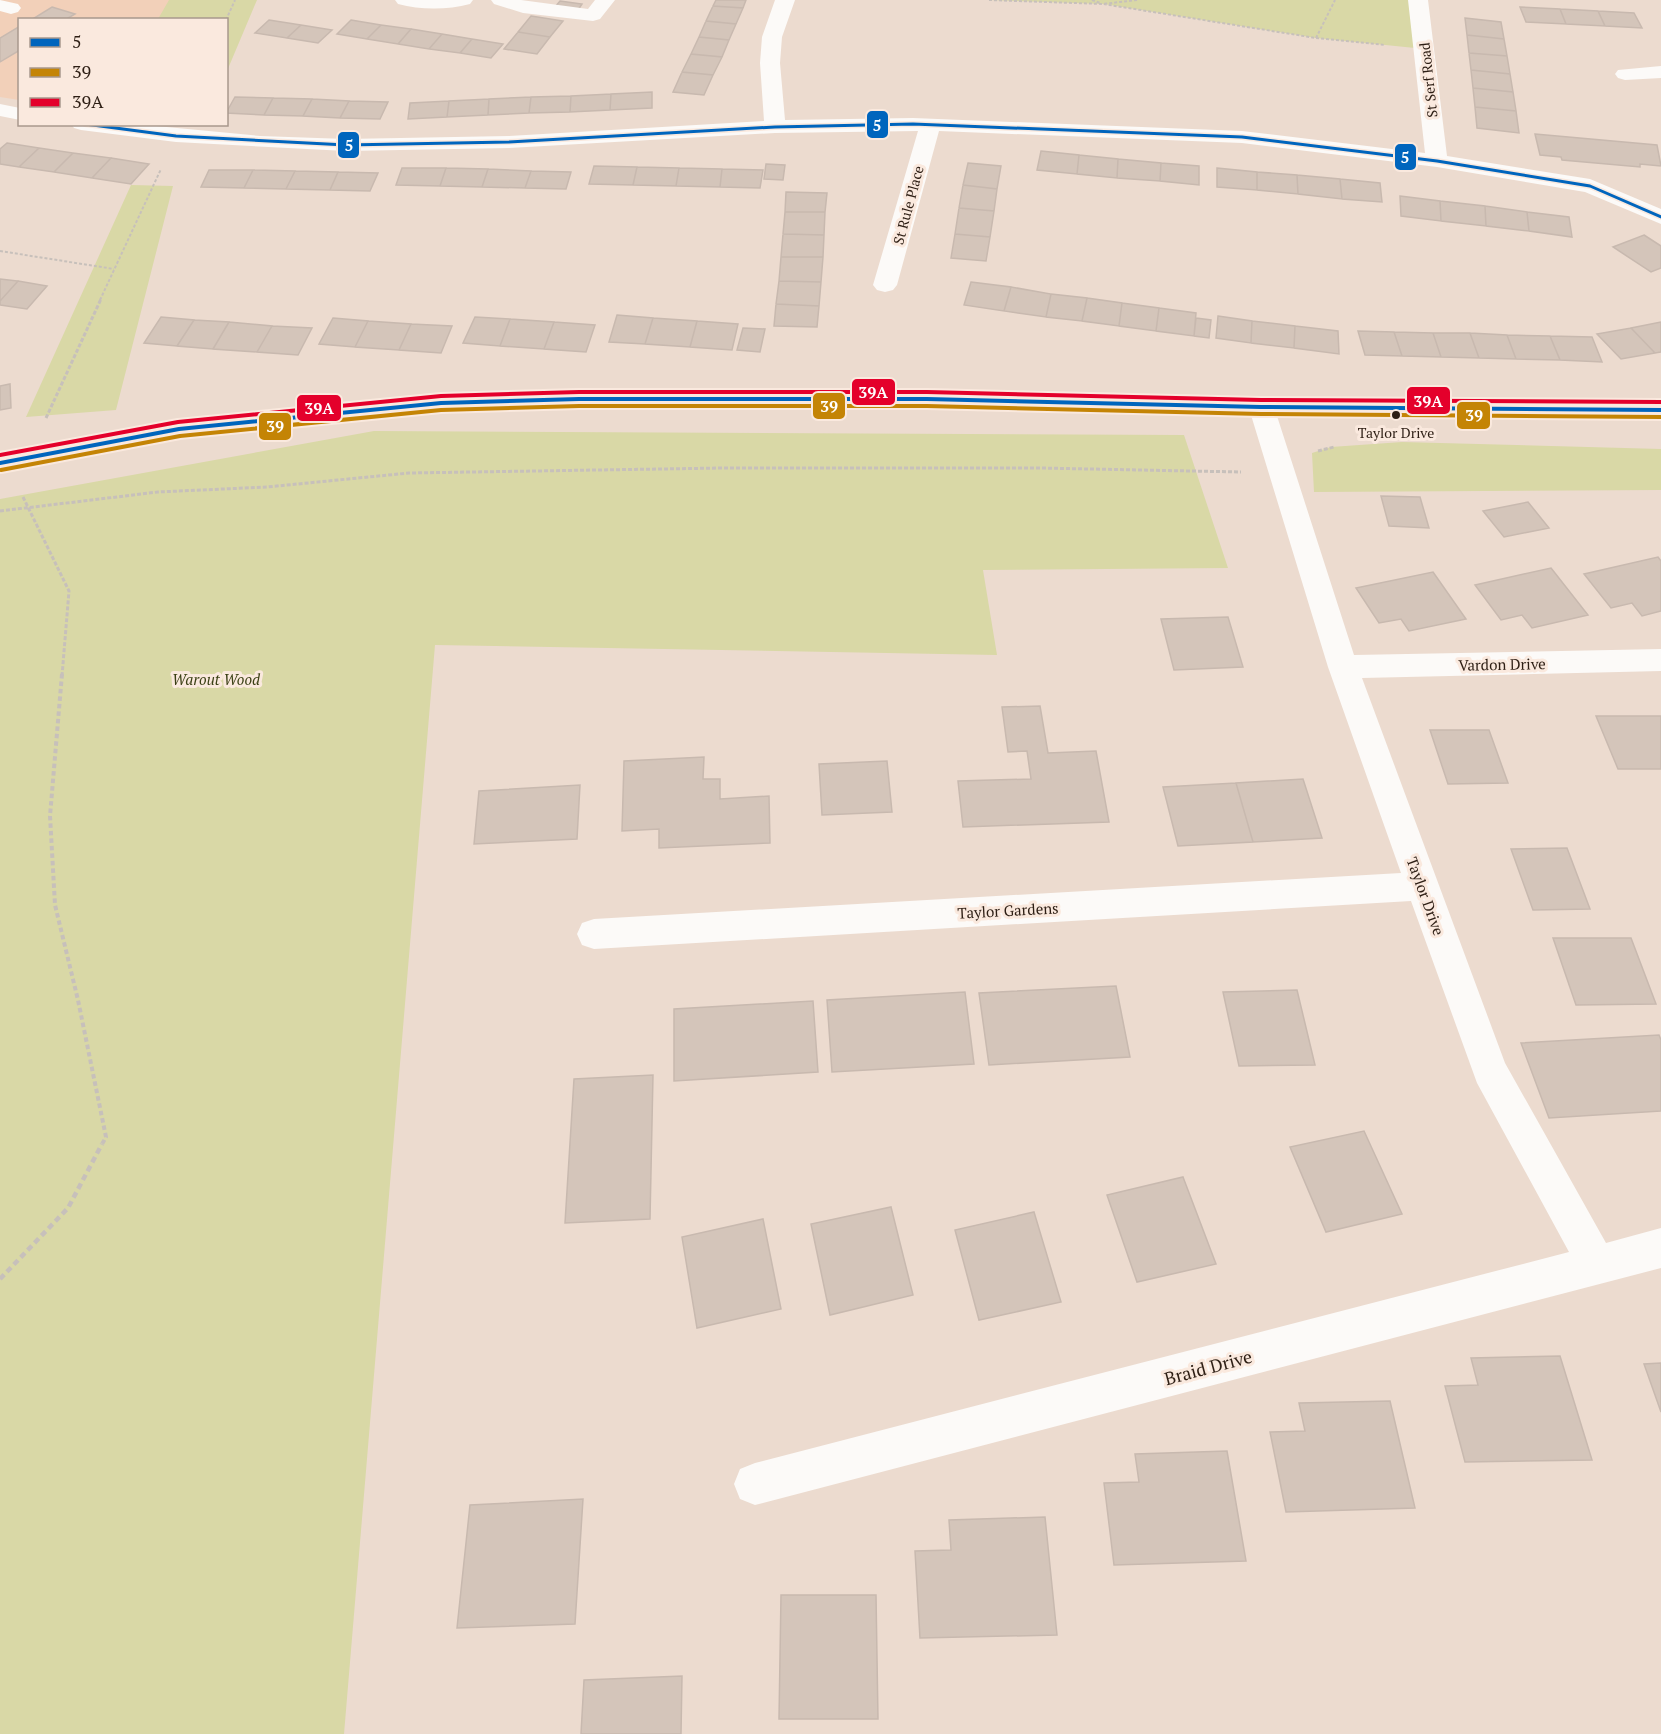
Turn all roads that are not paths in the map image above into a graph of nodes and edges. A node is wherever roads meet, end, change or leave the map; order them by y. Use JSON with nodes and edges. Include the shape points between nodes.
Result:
{"nodes":[{"id":1,"x":405,"y":0,"type":"edge"},
{"id":2,"x":463,"y":0,"type":"edge"},
{"id":3,"x":501,"y":0,"type":"edge"},
{"id":4,"x":605,"y":0,"type":"edge"},
{"id":5,"x":785,"y":0,"type":"edge"},
{"id":6,"x":1418,"y":0,"type":"edge"},
{"id":7,"x":1661,"y":72,"type":"edge"},
{"id":8,"x":1625,"y":74,"type":"dead end"},
{"id":9,"x":0,"y":110,"type":"edge"},
{"id":10,"x":18,"y":114,"type":"edge"},
{"id":11,"x":930,"y":125,"type":"junction"},
{"id":12,"x":97,"y":126,"type":"edge"},
{"id":13,"x":775,"y":127,"type":"junction"},
{"id":14,"x":1437,"y":161,"type":"junction"},
{"id":15,"x":1661,"y":217,"type":"edge"},
{"id":16,"x":885,"y":285,"type":"dead end"},
{"id":17,"x":1261,"y":407,"type":"junction"},
{"id":18,"x":1661,"y":410,"type":"edge"},
{"id":19,"x":0,"y":463,"type":"edge"},
{"id":20,"x":1661,"y":660,"type":"edge"},
{"id":21,"x":1343,"y":667,"type":"junction"},
{"id":22,"x":1422,"y":886,"type":"junction"},
{"id":23,"x":594,"y":934,"type":"dead end"},
{"id":24,"x":1661,"y":1248,"type":"edge"},
{"id":25,"x":1597,"y":1265,"type":"junction"},
{"id":26,"x":755,"y":1484,"type":"dead end"}],
"edges":[{"from":1,"to":2,"type":"street"},
{"from":3,"to":4,"type":"street","via":[[523,7],[593,15]]},
{"from":5,"to":13,"type":"street","via":[[772,37]]},
{"from":6,"to":14,"type":"street","name":"St Serf Road"},
{"from":7,"to":8,"type":"street"},
{"from":9,"to":10,"type":"street"},
{"from":11,"to":13,"type":"street"},
{"from":11,"to":14,"type":"street","via":[[1242,137]]},
{"from":11,"to":16,"type":"street","name":"St Rule Place"},
{"from":12,"to":13,"type":"street","via":[[260,142],[405,144]]},
{"from":14,"to":15,"type":"street","via":[[1590,186]]},
{"from":17,"to":18,"type":"street"},
{"from":17,"to":19,"type":"street","via":[[927,399],[441,403],[178,429]]},
{"from":17,"to":21,"type":"street","name":"Taylor Drive"},
{"from":20,"to":21,"type":"street","name":"Vardon Drive"},
{"from":21,"to":22,"type":"street","name":"Taylor Drive"},
{"from":22,"to":23,"type":"street","name":"Taylor Gardens"},
{"from":22,"to":25,"type":"street","name":"Taylor Drive","via":[[1490,1071]]},
{"from":24,"to":25,"type":"street","name":"Braid Drive"},
{"from":25,"to":26,"type":"street","name":"Braid Drive"}]}
